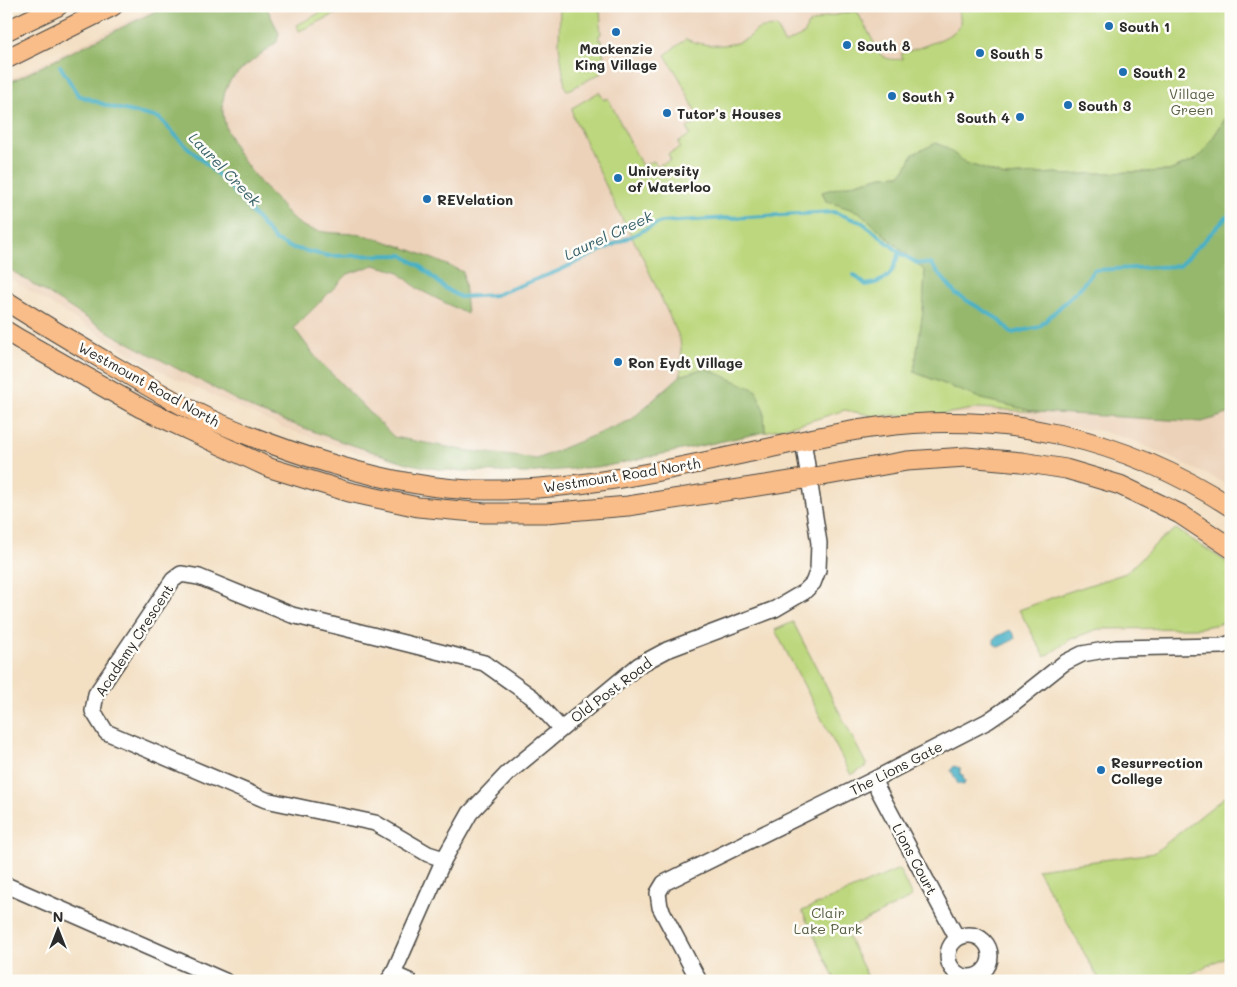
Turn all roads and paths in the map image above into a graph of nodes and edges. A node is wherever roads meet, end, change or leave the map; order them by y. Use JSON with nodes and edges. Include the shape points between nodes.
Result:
{"nodes":[{"id":1,"x":58,"y":6,"type":"edge"},
{"id":2,"x":113,"y":6,"type":"edge"},
{"id":3,"x":6,"y":31,"type":"edge"},
{"id":4,"x":6,"y":59,"type":"edge"},
{"id":5,"x":6,"y":300,"type":"edge"},
{"id":6,"x":6,"y":331,"type":"edge"},
{"id":7,"x":803,"y":440,"type":"junction"},
{"id":8,"x":810,"y":478,"type":"junction"},
{"id":9,"x":1231,"y":508,"type":"edge"},
{"id":10,"x":1231,"y":548,"type":"edge"},
{"id":11,"x":1231,"y":643,"type":"edge"},
{"id":12,"x":561,"y":729,"type":"junction"},
{"id":13,"x":873,"y":780,"type":"junction"},
{"id":14,"x":444,"y":860,"type":"junction"},
{"id":15,"x":6,"y":885,"type":"edge"},
{"id":16,"x":957,"y":938,"type":"dead end"},
{"id":17,"x":200,"y":976,"type":"edge"},
{"id":18,"x":391,"y":977,"type":"edge"},
{"id":19,"x":225,"y":981,"type":"edge"},
{"id":20,"x":409,"y":981,"type":"edge"},
{"id":21,"x":699,"y":981,"type":"edge"}],
"edges":[{"from":1,"to":3,"type":"main road"},
{"from":2,"to":4,"type":"main road"},
{"from":5,"to":7,"type":"main road","name":"Westmount Road North","via":[[152,388],[212,420],[290,452],[377,478],[421,486],[480,490],[546,488],[611,480]]},
{"from":6,"to":8,"type":"main road","name":"Westmount Road North","via":[[140,408],[270,468],[349,492],[418,507],[485,513],[546,513],[628,506]]},
{"from":7,"to":8,"type":"street","name":"Old Post Road"},
{"from":7,"to":9,"type":"main road","name":"Westmount Road North","via":[[878,427],[936,422],[994,424],[1050,432],[1128,455],[1205,490]]},
{"from":8,"to":10,"type":"main road","name":"Westmount Road North","via":[[907,461],[966,457],[1066,469],[1120,485],[1180,514]]},
{"from":8,"to":12,"type":"street","name":"Old Post Road","via":[[819,543],[818,570],[813,583],[774,609],[666,650],[639,665]]},
{"from":11,"to":13,"type":"street","name":"The Lions Gate","via":[[1222,646],[1116,648],[1082,654],[1064,663],[988,721]]},
{"from":12,"to":14,"type":"street","name":"Old Post Road","via":[[506,774],[470,813]]},
{"from":12,"to":14,"type":"street","name":"Academy Crescent","via":[[532,697],[484,663],[292,615],[199,577],[181,574],[173,580],[96,694],[93,711],[106,732],[266,800],[375,823]]},
{"from":13,"to":16,"type":"street","name":"Lions Court"},
{"from":13,"to":21,"type":"street","name":"The Lions Gate","via":[[664,883],[658,893],[660,907]]},
{"from":14,"to":18,"type":"street","name":"Old Post Road"},
{"from":15,"to":17,"type":"street"},
{"from":17,"to":19,"type":"street"},
{"from":18,"to":20,"type":"street"}]}
